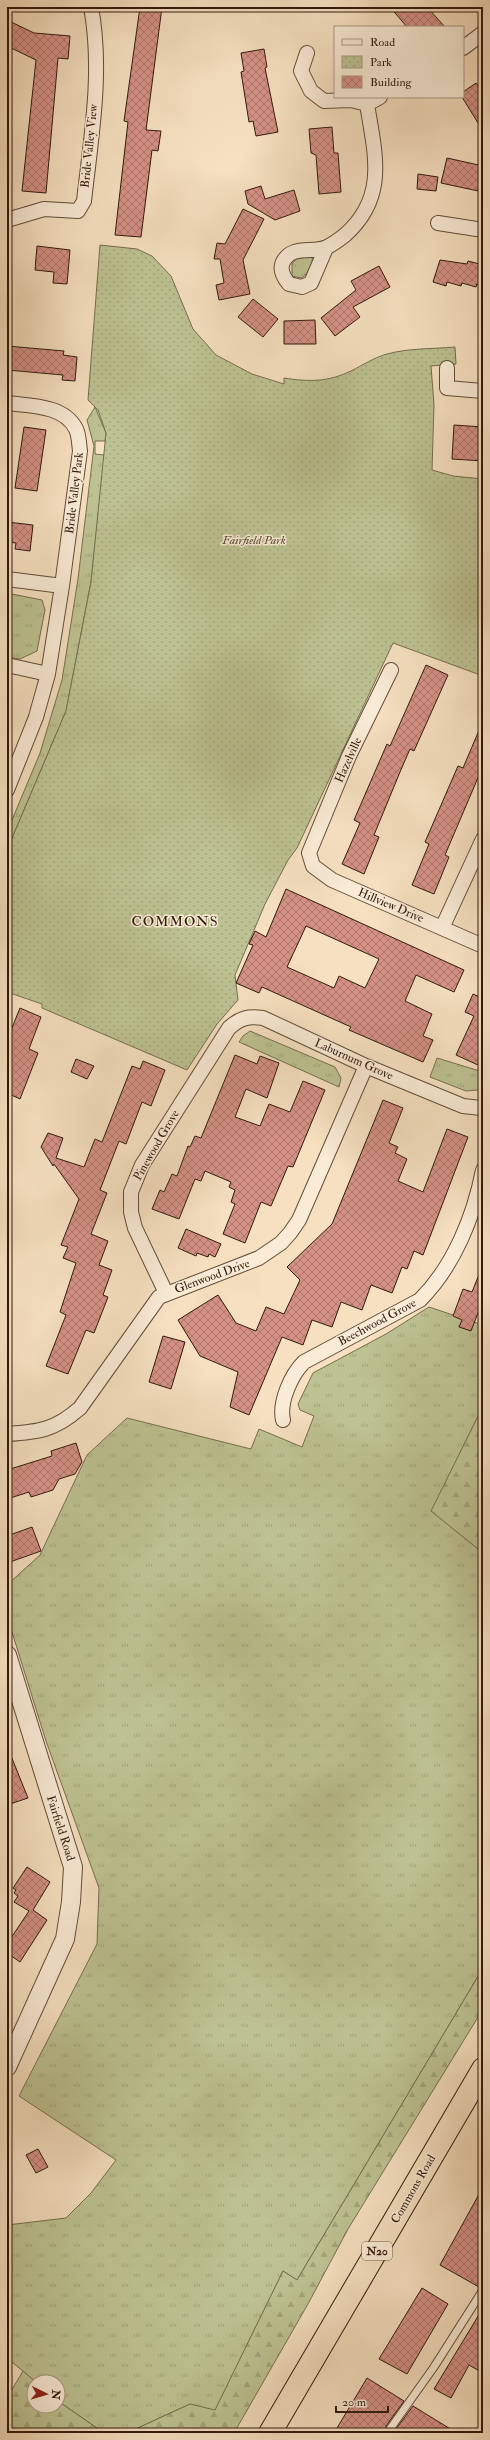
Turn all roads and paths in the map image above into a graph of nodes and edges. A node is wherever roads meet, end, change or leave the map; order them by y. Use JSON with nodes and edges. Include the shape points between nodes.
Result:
{"nodes":[{"id":1,"x":91,"y":7,"type":"edge"},
{"id":2,"x":483,"y":33,"type":"edge"},
{"id":3,"x":464,"y":47,"type":"edge"},
{"id":4,"x":307,"y":53,"type":"dead end"},
{"id":5,"x":378,"y":98,"type":"edge"},
{"id":6,"x":367,"y":104,"type":"junction"},
{"id":7,"x":7,"y":220,"type":"edge"},
{"id":8,"x":438,"y":224,"type":"dead end"},
{"id":9,"x":483,"y":230,"type":"edge"},
{"id":10,"x":326,"y":248,"type":"dead end"},
{"id":11,"x":447,"y":368,"type":"dead end"},
{"id":12,"x":483,"y":391,"type":"edge"},
{"id":13,"x":7,"y":403,"type":"edge"},
{"id":14,"x":7,"y":579,"type":"edge"},
{"id":15,"x":62,"y":586,"type":"junction"},
{"id":16,"x":7,"y":665,"type":"edge"},
{"id":17,"x":391,"y":670,"type":"dead end"},
{"id":18,"x":48,"y":674,"type":"junction"},
{"id":19,"x":7,"y":790,"type":"edge"},
{"id":20,"x":483,"y":839,"type":"edge"},
{"id":21,"x":309,"y":853,"type":"joint"},
{"id":22,"x":442,"y":928,"type":"junction"},
{"id":23,"x":483,"y":946,"type":"edge"},
{"id":24,"x":229,"y":1028,"type":"joint"},
{"id":25,"x":366,"y":1066,"type":"junction"},
{"id":26,"x":482,"y":1110,"type":"edge"},
{"id":27,"x":483,"y":1170,"type":"edge"},
{"id":28,"x":166,"y":1293,"type":"junction"},
{"id":29,"x":282,"y":1420,"type":"dead end"},
{"id":30,"x":7,"y":1434,"type":"edge"},
{"id":31,"x":7,"y":1655,"type":"edge"},
{"id":32,"x":7,"y":2067,"type":"edge"},
{"id":33,"x":483,"y":2069,"type":"edge"},
{"id":34,"x":483,"y":2290,"type":"edge"},
{"id":35,"x":390,"y":2429,"type":"dead end"},
{"id":36,"x":270,"y":2433,"type":"edge"}],
"edges":[{"from":1,"to":7,"type":"street","name":"Bride Valley View","via":[[96,32],[97,69],[84,202],[78,211],[44,209]]},
{"from":2,"to":3,"type":"street"},
{"from":4,"to":6,"type":"street","via":[[301,71],[311,91],[324,101],[351,100]]},
{"from":5,"to":6,"type":"street"},
{"from":6,"to":10,"type":"street","via":[[376,176],[373,196],[356,223]]},
{"from":8,"to":9,"type":"street"},
{"from":11,"to":12,"type":"street","via":[[447,388]]},
{"from":13,"to":15,"type":"street","name":"Bride Valley Park","via":[[52,409],[66,415],[77,430],[80,451]]},
{"from":14,"to":15,"type":"street"},
{"from":15,"to":18,"type":"street","name":"Bride Valley Park"},
{"from":16,"to":18,"type":"street"},
{"from":17,"to":21,"type":"street","name":"Hazelville","via":[[349,756]]},
{"from":18,"to":19,"type":"street","name":"Bride Valley Park","via":[[36,717]]},
{"from":20,"to":22,"type":"street"},
{"from":21,"to":22,"type":"street","name":"Hillview Drive","via":[[313,866],[332,880]]},
{"from":22,"to":23,"type":"street","name":"Hillview Drive"},
{"from":24,"to":25,"type":"street","name":"Laburnum Grove","via":[[238,1020],[248,1017],[263,1018]]},
{"from":24,"to":28,"type":"street","name":"Pinewood Grove","via":[[142,1165],[131,1192],[134,1228]]},
{"from":25,"to":26,"type":"street","name":"Laburnum Grove","via":[[463,1106]]},
{"from":25,"to":28,"type":"street","name":"Glenwood Drive","via":[[300,1219],[290,1233],[281,1243],[259,1258]]},
{"from":27,"to":29,"type":"street","name":"Beechwood Grove","via":[[462,1237],[451,1259],[430,1289],[420,1300],[304,1362],[294,1374],[280,1409]]},
{"from":28,"to":30,"type":"street","name":"Glenwood Drive","via":[[153,1304],[80,1408],[67,1419],[42,1431]]},
{"from":31,"to":32,"type":"street","name":"Fairfield Road","via":[[73,1867],[65,1939]]},
{"from":33,"to":36,"type":"highway","name":"Commons Road","number":"N20"},
{"from":34,"to":35,"type":"lane","via":[[434,2367]]}]}
